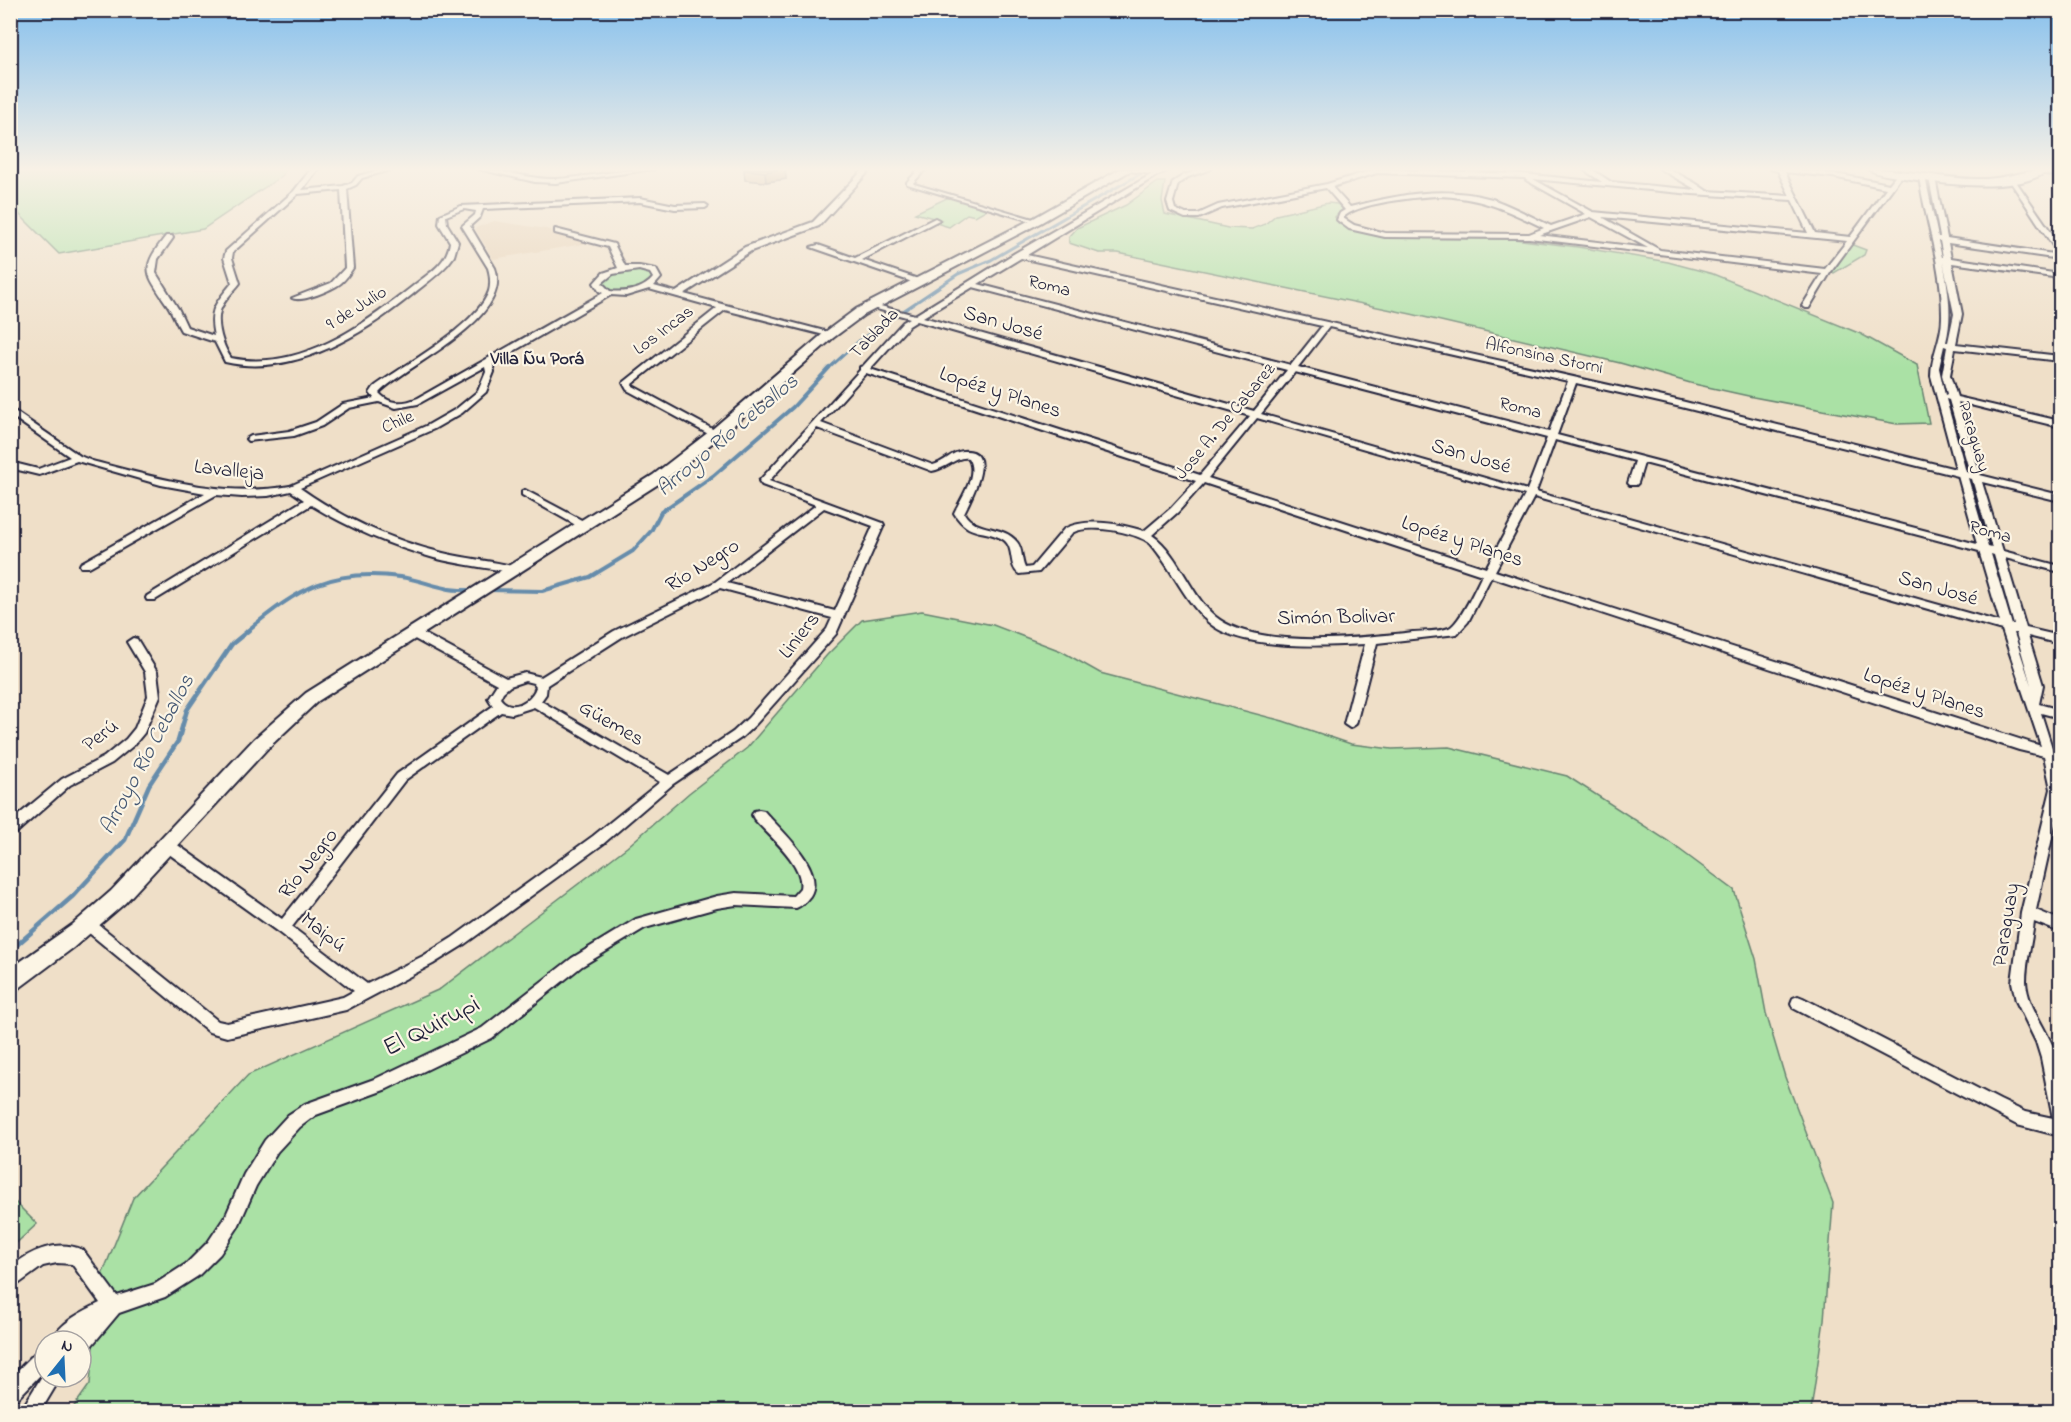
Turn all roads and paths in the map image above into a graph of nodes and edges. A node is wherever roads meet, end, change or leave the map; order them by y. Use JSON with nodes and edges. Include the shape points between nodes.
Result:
{"nodes":[{"id":1,"x":247,"y":235,"type":"edge"},
{"id":2,"x":347,"y":235,"type":"edge"},
{"id":3,"x":450,"y":235,"type":"edge"},
{"id":4,"x":472,"y":235,"type":"edge"},
{"id":5,"x":573,"y":235,"type":"edge"},
{"id":6,"x":785,"y":235,"type":"edge"},
{"id":7,"x":906,"y":235,"type":"edge"},
{"id":8,"x":1008,"y":235,"type":"edge"},
{"id":9,"x":1053,"y":235,"type":"edge"},
{"id":10,"x":1480,"y":235,"type":"edge"},
{"id":11,"x":1629,"y":235,"type":"edge"},
{"id":12,"x":1823,"y":235,"type":"edge"},
{"id":13,"x":1854,"y":235,"type":"edge"},
{"id":14,"x":1938,"y":235,"type":"edge"},
{"id":15,"x":2051,"y":235,"type":"edge"},
{"id":16,"x":1529,"y":236,"type":"joint"},
{"id":17,"x":169,"y":238,"type":"dead end"},
{"id":18,"x":1851,"y":239,"type":"junction"},
{"id":19,"x":1939,"y":240,"type":"junction"},
{"id":20,"x":815,"y":247,"type":"dead end"},
{"id":21,"x":2061,"y":250,"type":"edge"},
{"id":22,"x":1660,"y":253,"type":"junction"},
{"id":23,"x":1018,"y":255,"type":"junction"},
{"id":24,"x":2061,"y":257,"type":"edge"},
{"id":25,"x":1943,"y":259,"type":"junction"},
{"id":26,"x":855,"y":261,"type":"junction"},
{"id":27,"x":622,"y":269,"type":"junction"},
{"id":28,"x":1827,"y":272,"type":"junction"},
{"id":29,"x":2061,"y":276,"type":"edge"},
{"id":30,"x":918,"y":282,"type":"junction"},
{"id":31,"x":970,"y":284,"type":"junction"},
{"id":32,"x":649,"y":287,"type":"junction"},
{"id":33,"x":609,"y":293,"type":"junction"},
{"id":34,"x":677,"y":295,"type":"junction"},
{"id":35,"x":296,"y":298,"type":"dead end"},
{"id":36,"x":872,"y":305,"type":"junction"},
{"id":37,"x":1806,"y":306,"type":"dead end"},
{"id":38,"x":723,"y":307,"type":"junction"},
{"id":39,"x":912,"y":317,"type":"junction"},
{"id":40,"x":1326,"y":326,"type":"junction"},
{"id":41,"x":829,"y":334,"type":"junction"},
{"id":42,"x":219,"y":341,"type":"junction"},
{"id":43,"x":1941,"y":343,"type":"junction"},
{"id":44,"x":1953,"y":345,"type":"junction"},
{"id":45,"x":2061,"y":359,"type":"edge"},
{"id":46,"x":489,"y":363,"type":"junction"},
{"id":47,"x":1293,"y":368,"type":"junction"},
{"id":48,"x":863,"y":369,"type":"junction"},
{"id":49,"x":1573,"y":380,"type":"junction"},
{"id":50,"x":1940,"y":396,"type":"junction"},
{"id":51,"x":1952,"y":397,"type":"junction"},
{"id":52,"x":378,"y":400,"type":"junction"},
{"id":53,"x":10,"y":411,"type":"edge"},
{"id":54,"x":1257,"y":415,"type":"junction"},
{"id":55,"x":816,"y":424,"type":"junction"},
{"id":56,"x":2061,"y":424,"type":"edge"},
{"id":57,"x":715,"y":434,"type":"junction"},
{"id":58,"x":1552,"y":435,"type":"junction"},
{"id":59,"x":251,"y":439,"type":"dead end"},
{"id":60,"x":77,"y":458,"type":"junction"},
{"id":61,"x":1641,"y":458,"type":"junction"},
{"id":62,"x":10,"y":465,"type":"edge"},
{"id":63,"x":1964,"y":473,"type":"junction"},
{"id":64,"x":1977,"y":477,"type":"junction"},
{"id":65,"x":1202,"y":479,"type":"junction"},
{"id":66,"x":1633,"y":483,"type":"dead end"},
{"id":67,"x":293,"y":488,"type":"junction"},
{"id":68,"x":214,"y":492,"type":"junction"},
{"id":69,"x":525,"y":493,"type":"dead end"},
{"id":70,"x":1531,"y":493,"type":"junction"},
{"id":71,"x":2061,"y":498,"type":"edge"},
{"id":72,"x":310,"y":501,"type":"junction"},
{"id":73,"x":823,"y":504,"type":"junction"},
{"id":74,"x":585,"y":526,"type":"junction"},
{"id":75,"x":1146,"y":535,"type":"junction"},
{"id":76,"x":1985,"y":549,"type":"junction"},
{"id":77,"x":1999,"y":553,"type":"junction"},
{"id":78,"x":85,"y":566,"type":"dead end"},
{"id":79,"x":2061,"y":569,"type":"edge"},
{"id":80,"x":1489,"y":572,"type":"junction"},
{"id":81,"x":509,"y":574,"type":"junction"},
{"id":82,"x":719,"y":584,"type":"junction"},
{"id":83,"x":152,"y":598,"type":"dead end"},
{"id":84,"x":839,"y":616,"type":"junction"},
{"id":85,"x":2007,"y":627,"type":"junction"},
{"id":86,"x":2022,"y":631,"type":"junction"},
{"id":87,"x":413,"y":633,"type":"junction"},
{"id":88,"x":1372,"y":640,"type":"junction"},
{"id":89,"x":2061,"y":640,"type":"edge"},
{"id":90,"x":134,"y":642,"type":"dead end"},
{"id":91,"x":505,"y":683,"type":"junction"},
{"id":92,"x":541,"y":683,"type":"junction"},
{"id":93,"x":534,"y":702,"type":"junction"},
{"id":94,"x":2034,"y":705,"type":"junction"},
{"id":95,"x":500,"y":707,"type":"junction"},
{"id":96,"x":2061,"y":714,"type":"edge"},
{"id":97,"x":1350,"y":724,"type":"dead end"},
{"id":98,"x":2049,"y":753,"type":"junction"},
{"id":99,"x":669,"y":781,"type":"junction"},
{"id":100,"x":759,"y":815,"type":"dead end"},
{"id":101,"x":10,"y":830,"type":"edge"},
{"id":102,"x":167,"y":845,"type":"junction"},
{"id":103,"x":2028,"y":913,"type":"junction"},
{"id":104,"x":88,"y":924,"type":"junction"},
{"id":105,"x":2061,"y":926,"type":"edge"},
{"id":106,"x":283,"y":928,"type":"junction"},
{"id":107,"x":10,"y":982,"type":"edge"},
{"id":108,"x":366,"y":992,"type":"junction"},
{"id":109,"x":1798,"y":1003,"type":"dead end"},
{"id":110,"x":2061,"y":1118,"type":"edge"},
{"id":111,"x":2061,"y":1128,"type":"edge"},
{"id":112,"x":10,"y":1281,"type":"edge"},
{"id":113,"x":113,"y":1306,"type":"junction"},
{"id":114,"x":75,"y":1329,"type":"edge"},
{"id":115,"x":93,"y":1329,"type":"edge"},
{"id":116,"x":33,"y":1369,"type":"edge"},
{"id":117,"x":44,"y":1389,"type":"edge"},
{"id":118,"x":10,"y":1392,"type":"edge"},
{"id":119,"x":29,"y":1412,"type":"edge"}],
"edges":[{"from":1,"to":42,"type":"street","via":[[230,251],[228,258],[236,283],[215,312]]},
{"from":2,"to":35,"type":"street","via":[[346,276],[333,285]]},
{"from":3,"to":42,"type":"street","name":"9 de Julio","via":[[454,242],[444,264],[387,313],[346,338],[308,354],[257,363],[228,360]]},
{"from":4,"to":52,"type":"street","via":[[495,275],[488,301],[442,344],[377,389],[374,393]]},
{"from":5,"to":27,"type":"street","via":[[611,246]]},
{"from":6,"to":34,"type":"street","via":[[748,249]]},
{"from":7,"to":26,"type":"street"},
{"from":8,"to":30,"type":"main road"},
{"from":9,"to":23,"type":"street","name":"Tablada"},
{"from":10,"to":16,"type":"street"},
{"from":11,"to":22,"type":"street"},
{"from":12,"to":18,"type":"street"},
{"from":13,"to":18,"type":"street"},
{"from":14,"to":19,"type":"street","name":"Paraguay"},
{"from":15,"to":21,"type":"street"},
{"from":16,"to":22,"type":"street"},
{"from":17,"to":42,"type":"street","via":[[151,262],[152,276],[184,329]]},
{"from":18,"to":28,"type":"street"},
{"from":19,"to":24,"type":"street"},
{"from":19,"to":25,"type":"street","name":"Paraguay"},
{"from":20,"to":26,"type":"street"},
{"from":22,"to":28,"type":"street"},
{"from":23,"to":31,"type":"street","name":"Tablada"},
{"from":23,"to":40,"type":"street","name":"Alfonsina Storni"},
{"from":25,"to":29,"type":"street"},
{"from":25,"to":43,"type":"street","name":"Paraguay","via":[[1946,316]]},
{"from":25,"to":44,"type":"street","name":"Paraguay","via":[[1958,314]]},
{"from":26,"to":30,"type":"street"},
{"from":27,"to":32,"type":"street","via":[[653,271],[657,278]]},
{"from":27,"to":33,"type":"street","via":[[605,274],[598,283]]},
{"from":28,"to":37,"type":"street"},
{"from":30,"to":36,"type":"main road"},
{"from":31,"to":39,"type":"street","name":"Tablada"},
{"from":31,"to":47,"type":"street","name":"Roma"},
{"from":32,"to":33,"type":"street","via":[[626,294]]},
{"from":32,"to":34,"type":"street"},
{"from":33,"to":46,"type":"street"},
{"from":34,"to":38,"type":"street"},
{"from":36,"to":39,"type":"street","name":"San José"},
{"from":36,"to":41,"type":"main road"},
{"from":38,"to":41,"type":"street"},
{"from":38,"to":57,"type":"street","name":"Los Incas","via":[[627,383]]},
{"from":39,"to":48,"type":"street","name":"Tablada"},
{"from":39,"to":54,"type":"street","name":"San José"},
{"from":40,"to":47,"type":"street","name":"Jose A. De Cabarez"},
{"from":40,"to":49,"type":"street","name":"Alfonsina Storni"},
{"from":41,"to":57,"type":"main road"},
{"from":43,"to":44,"type":"street"},
{"from":43,"to":50,"type":"street","name":"Paraguay","via":[[1934,365]]},
{"from":44,"to":45,"type":"street"},
{"from":44,"to":51,"type":"street","name":"Paraguay","via":[[1946,367]]},
{"from":46,"to":52,"type":"street","via":[[408,405]]},
{"from":46,"to":67,"type":"street","name":"Chile","via":[[488,381],[482,392],[459,411]]},
{"from":47,"to":54,"type":"street","name":"Jose A. De Cabarez"},
{"from":47,"to":58,"type":"street","name":"Roma"},
{"from":48,"to":55,"type":"street","name":"Tablada"},
{"from":48,"to":65,"type":"street","name":"Lopéz y Planes"},
{"from":49,"to":58,"type":"street"},
{"from":49,"to":63,"type":"street","name":"Alfonsina Storni"},
{"from":50,"to":51,"type":"street"},
{"from":50,"to":63,"type":"street","name":"Paraguay"},
{"from":51,"to":56,"type":"street"},
{"from":51,"to":64,"type":"street","name":"Paraguay"},
{"from":52,"to":59,"type":"street","via":[[346,406],[291,434]]},
{"from":53,"to":60,"type":"street","name":"Lavalleja"},
{"from":54,"to":65,"type":"street","name":"Jose A. De Cabarez"},
{"from":54,"to":70,"type":"street","name":"San José"},
{"from":55,"to":73,"type":"street","name":"Tablada","via":[[764,481]]},
{"from":55,"to":75,"type":"street","via":[[933,468],[968,454],[975,462],[975,478],[959,513],[962,520],[972,528],[1010,540],[1023,572],[1035,570],[1075,527]]},
{"from":57,"to":74,"type":"main road"},
{"from":58,"to":61,"type":"street","name":"Roma"},
{"from":58,"to":70,"type":"street"},
{"from":60,"to":62,"type":"street","via":[[39,472]]},
{"from":60,"to":68,"type":"street","name":"Lavalleja"},
{"from":61,"to":66,"type":"street"},
{"from":61,"to":76,"type":"street","name":"Roma"},
{"from":63,"to":64,"type":"street","name":"Alfonsina Storni"},
{"from":63,"to":76,"type":"street","name":"Paraguay"},
{"from":64,"to":71,"type":"street","name":"Alfonsina Storni"},
{"from":64,"to":77,"type":"street","name":"Paraguay"},
{"from":65,"to":75,"type":"street","name":"Jose A. De Cabarez"},
{"from":65,"to":80,"type":"street","name":"Lopéz y Planes"},
{"from":67,"to":68,"type":"street","name":"Lavalleja","via":[[256,495]]},
{"from":67,"to":72,"type":"street","name":"Lavalleja"},
{"from":68,"to":78,"type":"street"},
{"from":69,"to":74,"type":"street"},
{"from":70,"to":80,"type":"street"},
{"from":70,"to":85,"type":"street","name":"San José"},
{"from":72,"to":81,"type":"street","name":"Lavalleja","via":[[408,547]]},
{"from":72,"to":83,"type":"street"},
{"from":73,"to":82,"type":"street","name":"Río Negro"},
{"from":73,"to":84,"type":"street","name":"Liniers","via":[[879,525]]},
{"from":74,"to":81,"type":"main road"},
{"from":75,"to":88,"type":"street","name":"Simón Bolivar","via":[[1220,625],[1275,640]]},
{"from":76,"to":77,"type":"street","name":"Roma"},
{"from":76,"to":85,"type":"street","name":"Paraguay"},
{"from":77,"to":79,"type":"street","name":"Roma"},
{"from":77,"to":86,"type":"street","name":"Paraguay"},
{"from":80,"to":88,"type":"street","name":"Simón Bolivar","via":[[1453,631]]},
{"from":80,"to":98,"type":"street","name":"Lopéz y Planes"},
{"from":81,"to":87,"type":"main road"},
{"from":82,"to":84,"type":"street"},
{"from":82,"to":92,"type":"street","name":"Río Negro","via":[[618,634]]},
{"from":84,"to":99,"type":"street","name":"Liniers","via":[[825,641],[752,721]]},
{"from":85,"to":86,"type":"street","name":"San José"},
{"from":85,"to":94,"type":"street","name":"Paraguay"},
{"from":86,"to":89,"type":"street","name":"San José"},
{"from":86,"to":94,"type":"street","name":"Paraguay","via":[[2037,686]]},
{"from":87,"to":91,"type":"street"},
{"from":87,"to":102,"type":"main road","via":[[289,716]]},
{"from":88,"to":97,"type":"street"},
{"from":90,"to":101,"type":"street","name":"Perú","via":[[151,672],[154,696],[140,730],[108,760],[66,782]]},
{"from":91,"to":92,"type":"street","via":[[525,677]]},
{"from":91,"to":95,"type":"street","via":[[494,698]]},
{"from":92,"to":93,"type":"street","via":[[542,692]]},
{"from":93,"to":95,"type":"street","via":[[520,708]]},
{"from":93,"to":99,"type":"street","name":"Güemes"},
{"from":94,"to":96,"type":"street"},
{"from":94,"to":98,"type":"street","name":"Paraguay"},
{"from":95,"to":106,"type":"street","name":"Río Negro","via":[[401,777]]},
{"from":98,"to":103,"type":"street","name":"Paraguay","via":[[2057,789]]},
{"from":99,"to":108,"type":"street","name":"Liniers","via":[[598,840],[458,942]]},
{"from":100,"to":113,"type":"street","name":"El Quirupi","via":[[803,866],[808,882],[805,894],[796,902],[736,899],[641,923],[577,962],[487,1033],[381,1084],[311,1109],[271,1146],[232,1221],[214,1248],[192,1270],[159,1292]]},
{"from":102,"to":104,"type":"main road"},
{"from":102,"to":106,"type":"street","name":"Maipú"},
{"from":103,"to":105,"type":"street"},
{"from":103,"to":110,"type":"street","name":"Paraguay","via":[[2019,982],[2023,1001],[2049,1058]]},
{"from":104,"to":107,"type":"main road"},
{"from":104,"to":108,"type":"street","name":"Liniers","via":[[214,1027],[227,1030],[328,1008]]},
{"from":106,"to":108,"type":"street","name":"Maipú"},
{"from":109,"to":111,"type":"street","via":[[2023,1119]]},
{"from":112,"to":113,"type":"street","via":[[44,1255],[58,1252],[77,1256]]},
{"from":113,"to":114,"type":"street","name":"El Quirupi"},
{"from":113,"to":115,"type":"street"},
{"from":116,"to":118,"type":"street"},
{"from":117,"to":119,"type":"street"}]}
